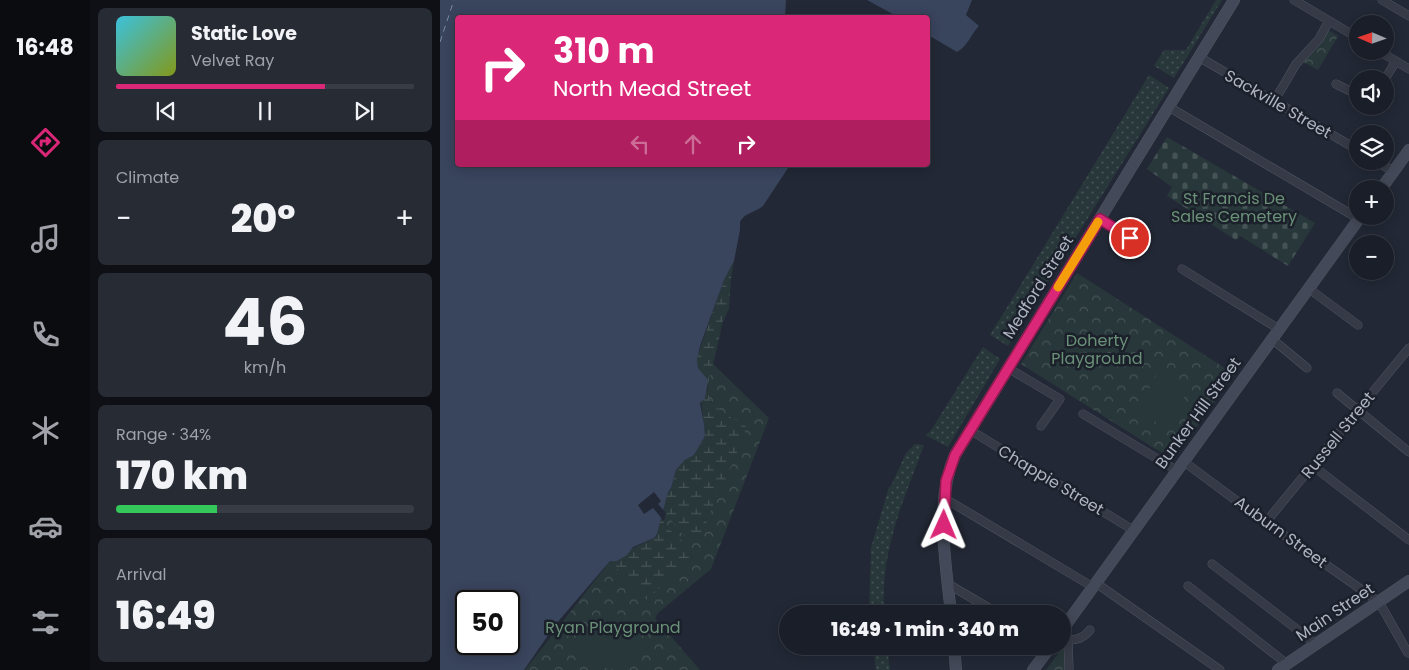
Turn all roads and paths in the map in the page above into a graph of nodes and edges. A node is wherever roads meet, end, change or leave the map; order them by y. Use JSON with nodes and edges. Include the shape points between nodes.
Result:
{"nodes":[{"id":1,"x":1234,"y":0,"type":"edge"},
{"id":2,"x":1294,"y":0,"type":"edge"},
{"id":3,"x":1382,"y":0,"type":"edge"},
{"id":4,"x":1409,"y":16,"type":"edge"},
{"id":5,"x":1329,"y":21,"type":"junction"},
{"id":6,"x":1349,"y":33,"type":"edge"},
{"id":7,"x":1199,"y":57,"type":"junction"},
{"id":8,"x":1396,"y":61,"type":"joint"},
{"id":9,"x":1409,"y":69,"type":"edge"},
{"id":10,"x":1391,"y":70,"type":"edge"},
{"id":11,"x":1336,"y":84,"type":"dead end"},
{"id":12,"x":1349,"y":90,"type":"edge"},
{"id":13,"x":1279,"y":93,"type":"dead end"},
{"id":14,"x":1169,"y":107,"type":"junction"},
{"id":15,"x":1349,"y":145,"type":"edge"},
{"id":16,"x":1409,"y":150,"type":"edge"},
{"id":17,"x":1393,"y":171,"type":"joint"},
{"id":18,"x":1386,"y":180,"type":"edge"},
{"id":19,"x":1349,"y":212,"type":"edge"},
{"id":20,"x":1100,"y":219,"type":"junction"},
{"id":21,"x":1355,"y":225,"type":"edge"},
{"id":22,"x":1142,"y":246,"type":"dead end"},
{"id":23,"x":1182,"y":269,"type":"dead end"},
{"id":24,"x":1308,"y":288,"type":"junction"},
{"id":25,"x":1358,"y":325,"type":"dead end"},
{"id":26,"x":1279,"y":329,"type":"junction"},
{"id":27,"x":1272,"y":339,"type":"junction"},
{"id":28,"x":1409,"y":348,"type":"edge"},
{"id":29,"x":1008,"y":368,"type":"junction"},
{"id":30,"x":1307,"y":368,"type":"dead end"},
{"id":31,"x":1337,"y":393,"type":"dead end"},
{"id":32,"x":1358,"y":411,"type":"junction"},
{"id":33,"x":1083,"y":414,"type":"dead end"},
{"id":34,"x":1041,"y":426,"type":"dead end"},
{"id":35,"x":970,"y":430,"type":"junction"},
{"id":36,"x":1409,"y":452,"type":"edge"},
{"id":37,"x":1179,"y":466,"type":"junction"},
{"id":38,"x":1313,"y":466,"type":"junction"},
{"id":39,"x":944,"y":498,"type":"junction"},
{"id":40,"x":1266,"y":522,"type":"junction"},
{"id":41,"x":1133,"y":530,"type":"junction"},
{"id":42,"x":1409,"y":540,"type":"edge"},
{"id":43,"x":1212,"y":564,"type":"dead end"},
{"id":44,"x":1409,"y":581,"type":"edge"},
{"id":45,"x":948,"y":584,"type":"junction"},
{"id":46,"x":1095,"y":585,"type":"junction"},
{"id":47,"x":1188,"y":586,"type":"dead end"},
{"id":48,"x":1379,"y":602,"type":"junction"},
{"id":49,"x":950,"y":605,"type":"edge"},
{"id":50,"x":984,"y":605,"type":"edge"},
{"id":51,"x":1071,"y":624,"type":"edge"},
{"id":52,"x":1090,"y":630,"type":"dead end"},
{"id":53,"x":1071,"y":637,"type":"edge"},
{"id":54,"x":1316,"y":644,"type":"junction"},
{"id":55,"x":1408,"y":653,"type":"edge"},
{"id":56,"x":955,"y":655,"type":"edge"},
{"id":57,"x":1044,"y":655,"type":"edge"},
{"id":58,"x":1067,"y":655,"type":"edge"},
{"id":59,"x":1283,"y":667,"type":"edge"},
{"id":60,"x":956,"y":670,"type":"edge"},
{"id":61,"x":1033,"y":670,"type":"edge"},
{"id":62,"x":1069,"y":670,"type":"edge"},
{"id":63,"x":1220,"y":670,"type":"edge"}],
"edges":[{"from":1,"to":7,"type":"main road","name":"Medford Street"},
{"from":2,"to":5,"type":"street"},
{"from":3,"to":4,"type":"street"},
{"from":5,"to":6,"type":"street"},
{"from":5,"to":13,"type":"street","via":[[1319,39],[1296,64]]},
{"from":7,"to":14,"type":"main road","name":"Medford Street"},
{"from":7,"to":15,"type":"street","name":"Sackville Street"},
{"from":8,"to":9,"type":"street"},
{"from":8,"to":10,"type":"street"},
{"from":11,"to":12,"type":"street"},
{"from":14,"to":19,"type":"street"},
{"from":14,"to":20,"type":"main road","name":"Medford Street"},
{"from":16,"to":17,"type":"main road"},
{"from":17,"to":18,"type":"main road"},
{"from":20,"to":22,"type":"street"},
{"from":20,"to":29,"type":"main road","name":"Medford Street"},
{"from":21,"to":24,"type":"main road","name":"Bunker Hill Street"},
{"from":23,"to":26,"type":"street"},
{"from":24,"to":25,"type":"street"},
{"from":24,"to":26,"type":"main road","name":"Bunker Hill Street"},
{"from":26,"to":27,"type":"main road","name":"Bunker Hill Street"},
{"from":27,"to":30,"type":"street"},
{"from":27,"to":37,"type":"main road","name":"Bunker Hill Street"},
{"from":28,"to":32,"type":"street","name":"Russell Street"},
{"from":29,"to":34,"type":"street","via":[[1060,399]]},
{"from":29,"to":35,"type":"main road","name":"Medford Street"},
{"from":31,"to":32,"type":"street"},
{"from":32,"to":36,"type":"street"},
{"from":32,"to":38,"type":"street","name":"Russell Street"},
{"from":33,"to":37,"type":"street","name":"Auburn Street"},
{"from":35,"to":39,"type":"main road","name":"Medford Street","via":[[950,468]]},
{"from":35,"to":41,"type":"street","name":"Chappie Street"},
{"from":37,"to":40,"type":"street","name":"Auburn Street"},
{"from":37,"to":41,"type":"main road","name":"Bunker Hill Street"},
{"from":38,"to":40,"type":"street","name":"Russell Street"},
{"from":38,"to":42,"type":"street"},
{"from":39,"to":45,"type":"main road","name":"Medford Street"},
{"from":39,"to":46,"type":"street"},
{"from":40,"to":48,"type":"street","name":"Auburn Street"},
{"from":41,"to":46,"type":"main road","name":"Bunker Hill Street"},
{"from":43,"to":54,"type":"street"},
{"from":44,"to":48,"type":"main road","name":"Main Street"},
{"from":45,"to":49,"type":"main road","name":"Medford Street"},
{"from":45,"to":50,"type":"street"},
{"from":46,"to":51,"type":"main road","name":"Bunker Hill Street"},
{"from":46,"to":63,"type":"street"},
{"from":47,"to":59,"type":"street"},
{"from":48,"to":54,"type":"main road","name":"Main Street"},
{"from":48,"to":55,"type":"street"},
{"from":52,"to":53,"type":"street","via":[[1081,638]]},
{"from":54,"to":59,"type":"main road","name":"Main Street"},
{"from":56,"to":60,"type":"main road"},
{"from":57,"to":61,"type":"main road"},
{"from":58,"to":62,"type":"street"}]}
